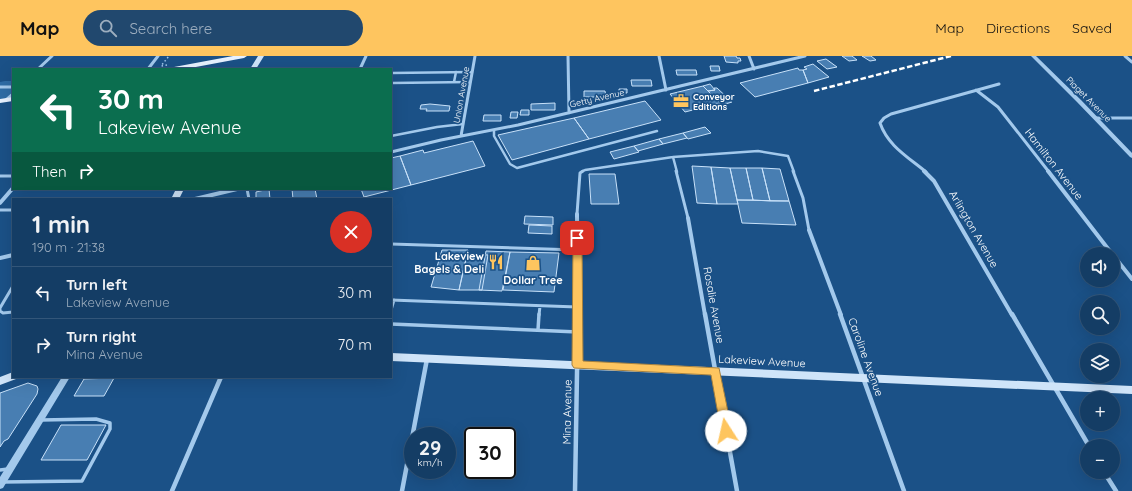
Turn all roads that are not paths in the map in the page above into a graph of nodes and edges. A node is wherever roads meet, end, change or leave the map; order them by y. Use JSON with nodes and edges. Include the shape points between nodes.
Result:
{"nodes":[{"id":1,"x":52,"y":56,"type":"edge"},
{"id":2,"x":158,"y":56,"type":"edge"},
{"id":3,"x":244,"y":56,"type":"edge"},
{"id":4,"x":261,"y":56,"type":"edge"},
{"id":5,"x":366,"y":56,"type":"edge"},
{"id":6,"x":475,"y":56,"type":"edge"},
{"id":7,"x":568,"y":56,"type":"edge"},
{"id":8,"x":659,"y":56,"type":"edge"},
{"id":9,"x":749,"y":56,"type":"edge"},
{"id":10,"x":805,"y":56,"type":"edge"},
{"id":11,"x":1033,"y":56,"type":"edge"},
{"id":12,"x":1125,"y":56,"type":"edge"},
{"id":13,"x":1132,"y":62,"type":"edge"},
{"id":14,"x":39,"y":68,"type":"edge"},
{"id":15,"x":149,"y":68,"type":"edge"},
{"id":16,"x":180,"y":68,"type":"edge"},
{"id":17,"x":254,"y":68,"type":"edge"},
{"id":18,"x":360,"y":68,"type":"edge"},
{"id":19,"x":754,"y":69,"type":"junction"},
{"id":20,"x":456,"y":72,"type":"junction"},
{"id":21,"x":472,"y":72,"type":"junction"},
{"id":22,"x":392,"y":73,"type":"edge"},
{"id":23,"x":454,"y":82,"type":"junction"},
{"id":24,"x":470,"y":82,"type":"junction"},
{"id":25,"x":392,"y":83,"type":"edge"},
{"id":26,"x":999,"y":84,"type":"dead end"},
{"id":27,"x":0,"y":87,"type":"edge"},
{"id":28,"x":12,"y":87,"type":"edge"},
{"id":29,"x":666,"y":90,"type":"junction"},
{"id":30,"x":976,"y":90,"type":"junction"},
{"id":31,"x":568,"y":113,"type":"junction"},
{"id":32,"x":1096,"y":118,"type":"junction"},
{"id":33,"x":1132,"y":118,"type":"edge"},
{"id":34,"x":463,"y":124,"type":"junction"},
{"id":35,"x":494,"y":131,"type":"junction"},
{"id":36,"x":657,"y":131,"type":"dead end"},
{"id":37,"x":392,"y":136,"type":"edge"},
{"id":38,"x":461,"y":136,"type":"junction"},
{"id":39,"x":392,"y":152,"type":"edge"},
{"id":40,"x":673,"y":156,"type":"junction"},
{"id":41,"x":1132,"y":156,"type":"edge"},
{"id":42,"x":0,"y":176,"type":"edge"},
{"id":43,"x":12,"y":176,"type":"edge"},
{"id":44,"x":12,"y":189,"type":"edge"},
{"id":45,"x":233,"y":190,"type":"edge"},
{"id":46,"x":199,"y":198,"type":"edge"},
{"id":47,"x":0,"y":203,"type":"edge"},
{"id":48,"x":0,"y":210,"type":"edge"},
{"id":49,"x":12,"y":210,"type":"edge"},
{"id":50,"x":577,"y":214,"type":"joint"},
{"id":51,"x":688,"y":218,"type":"joint"},
{"id":52,"x":809,"y":230,"type":"joint"},
{"id":53,"x":392,"y":244,"type":"edge"},
{"id":54,"x":1108,"y":247,"type":"edge"},
{"id":55,"x":577,"y":250,"type":"junction"},
{"id":56,"x":12,"y":255,"type":"edge"},
{"id":57,"x":0,"y":258,"type":"edge"},
{"id":58,"x":1120,"y":263,"type":"edge"},
{"id":59,"x":1132,"y":279,"type":"edge"},
{"id":60,"x":12,"y":288,"type":"edge"},
{"id":61,"x":392,"y":300,"type":"edge"},
{"id":62,"x":540,"y":306,"type":"junction"},
{"id":63,"x":578,"y":307,"type":"junction"},
{"id":64,"x":12,"y":312,"type":"edge"},
{"id":65,"x":392,"y":324,"type":"edge"},
{"id":66,"x":538,"y":330,"type":"junction"},
{"id":67,"x":578,"y":332,"type":"junction"},
{"id":68,"x":392,"y":357,"type":"edge"},
{"id":69,"x":426,"y":359,"type":"junction"},
{"id":70,"x":578,"y":365,"type":"junction"},
{"id":71,"x":716,"y":371,"type":"junction"},
{"id":72,"x":12,"y":376,"type":"edge"},
{"id":73,"x":65,"y":378,"type":"edge"},
{"id":74,"x":221,"y":378,"type":"edge"},
{"id":75,"x":864,"y":378,"type":"junction"},
{"id":76,"x":0,"y":381,"type":"edge"},
{"id":77,"x":1054,"y":386,"type":"junction"},
{"id":78,"x":1132,"y":390,"type":"edge"},
{"id":79,"x":40,"y":420,"type":"junction"},
{"id":80,"x":1085,"y":439,"type":"edge"},
{"id":81,"x":10,"y":469,"type":"junction"},
{"id":82,"x":0,"y":470,"type":"edge"},
{"id":83,"x":1108,"y":479,"type":"edge"},
{"id":84,"x":1,"y":484,"type":"edge"},
{"id":85,"x":172,"y":491,"type":"edge"},
{"id":86,"x":402,"y":491,"type":"edge"},
{"id":87,"x":575,"y":491,"type":"edge"},
{"id":88,"x":737,"y":491,"type":"edge"},
{"id":89,"x":904,"y":491,"type":"edge"},
{"id":90,"x":1116,"y":491,"type":"edge"}],
"edges":[{"from":1,"to":14,"type":"street"},
{"from":2,"to":15,"type":"street"},
{"from":3,"to":16,"type":"main road"},
{"from":4,"to":17,"type":"main road"},
{"from":5,"to":18,"type":"street"},
{"from":6,"to":21,"type":"street","name":"Union Avenue"},
{"from":7,"to":31,"type":"street"},
{"from":8,"to":29,"type":"street"},
{"from":9,"to":19,"type":"street"},
{"from":10,"to":19,"type":"street","name":"Getty Avenue"},
{"from":11,"to":32,"type":"street","name":"Piaget Avenue"},
{"from":12,"to":13,"type":"street"},
{"from":19,"to":29,"type":"street","name":"Getty Avenue"},
{"from":20,"to":21,"type":"lane"},
{"from":20,"to":22,"type":"lane"},
{"from":20,"to":23,"type":"lane"},
{"from":21,"to":24,"type":"street","name":"Union Avenue"},
{"from":23,"to":24,"type":"lane"},
{"from":23,"to":25,"type":"lane"},
{"from":24,"to":34,"type":"street","name":"Union Avenue"},
{"from":26,"to":30,"type":"street"},
{"from":27,"to":28,"type":"street"},
{"from":29,"to":31,"type":"street","name":"Getty Avenue"},
{"from":30,"to":54,"type":"street","name":"Hamilton Avenue","via":[[998,107]]},
{"from":30,"to":77,"type":"street","name":"Arlington Avenue","via":[[891,114],[880,123],[881,129],[890,142],[928,173],[934,181]]},
{"from":31,"to":35,"type":"street","name":"Getty Avenue"},
{"from":32,"to":33,"type":"street"},
{"from":32,"to":41,"type":"street","name":"Piaget Avenue"},
{"from":34,"to":37,"type":"lane"},
{"from":34,"to":38,"type":"street","name":"Union Avenue"},
{"from":35,"to":36,"type":"lane","via":[[494,136],[510,164],[517,168]]},
{"from":35,"to":38,"type":"street","name":"Getty Avenue"},
{"from":38,"to":39,"type":"street","name":"Getty Avenue"},
{"from":40,"to":50,"type":"lane","via":[[585,170],[580,173]]},
{"from":40,"to":51,"type":"lane"},
{"from":40,"to":52,"type":"lane","via":[[758,151],[788,156],[803,198]]},
{"from":42,"to":43,"type":"lane"},
{"from":44,"to":47,"type":"street"},
{"from":45,"to":46,"type":"street"},
{"from":48,"to":49,"type":"lane"},
{"from":50,"to":55,"type":"street","name":"Mina Avenue"},
{"from":51,"to":71,"type":"street","name":"Rosalie Avenue"},
{"from":52,"to":75,"type":"street","name":"Caroline Avenue"},
{"from":53,"to":55,"type":"lane"},
{"from":55,"to":63,"type":"street","name":"Mina Avenue"},
{"from":56,"to":57,"type":"street"},
{"from":58,"to":59,"type":"street","name":"Hamilton Avenue"},
{"from":60,"to":64,"type":"lane","via":[[0,308],[0,311]]},
{"from":61,"to":62,"type":"lane"},
{"from":62,"to":63,"type":"lane"},
{"from":62,"to":66,"type":"lane"},
{"from":63,"to":67,"type":"street","name":"Mina Avenue"},
{"from":65,"to":66,"type":"lane"},
{"from":66,"to":67,"type":"lane"},
{"from":67,"to":70,"type":"street","name":"Mina Avenue"},
{"from":68,"to":69,"type":"main road","name":"Lakeview Avenue"},
{"from":69,"to":70,"type":"main road","name":"Lakeview Avenue"},
{"from":69,"to":86,"type":"street"},
{"from":70,"to":71,"type":"main road","name":"Lakeview Avenue"},
{"from":70,"to":87,"type":"street","name":"Mina Avenue"},
{"from":71,"to":75,"type":"main road","name":"Lakeview Avenue"},
{"from":71,"to":88,"type":"street","name":"Rosalie Avenue"},
{"from":72,"to":76,"type":"main road"},
{"from":73,"to":79,"type":"street"},
{"from":74,"to":85,"type":"street"},
{"from":75,"to":77,"type":"main road","name":"Lakeview Avenue"},
{"from":75,"to":89,"type":"street","name":"Caroline Avenue"},
{"from":77,"to":78,"type":"main road","name":"Lakeview Avenue"},
{"from":77,"to":80,"type":"street","name":"Arlington Avenue"},
{"from":79,"to":81,"type":"street"},
{"from":79,"to":84,"type":"lane","via":[[96,419],[110,423],[110,429],[82,481]]},
{"from":81,"to":82,"type":"lane"},
{"from":81,"to":84,"type":"street"},
{"from":83,"to":90,"type":"street"}]}
